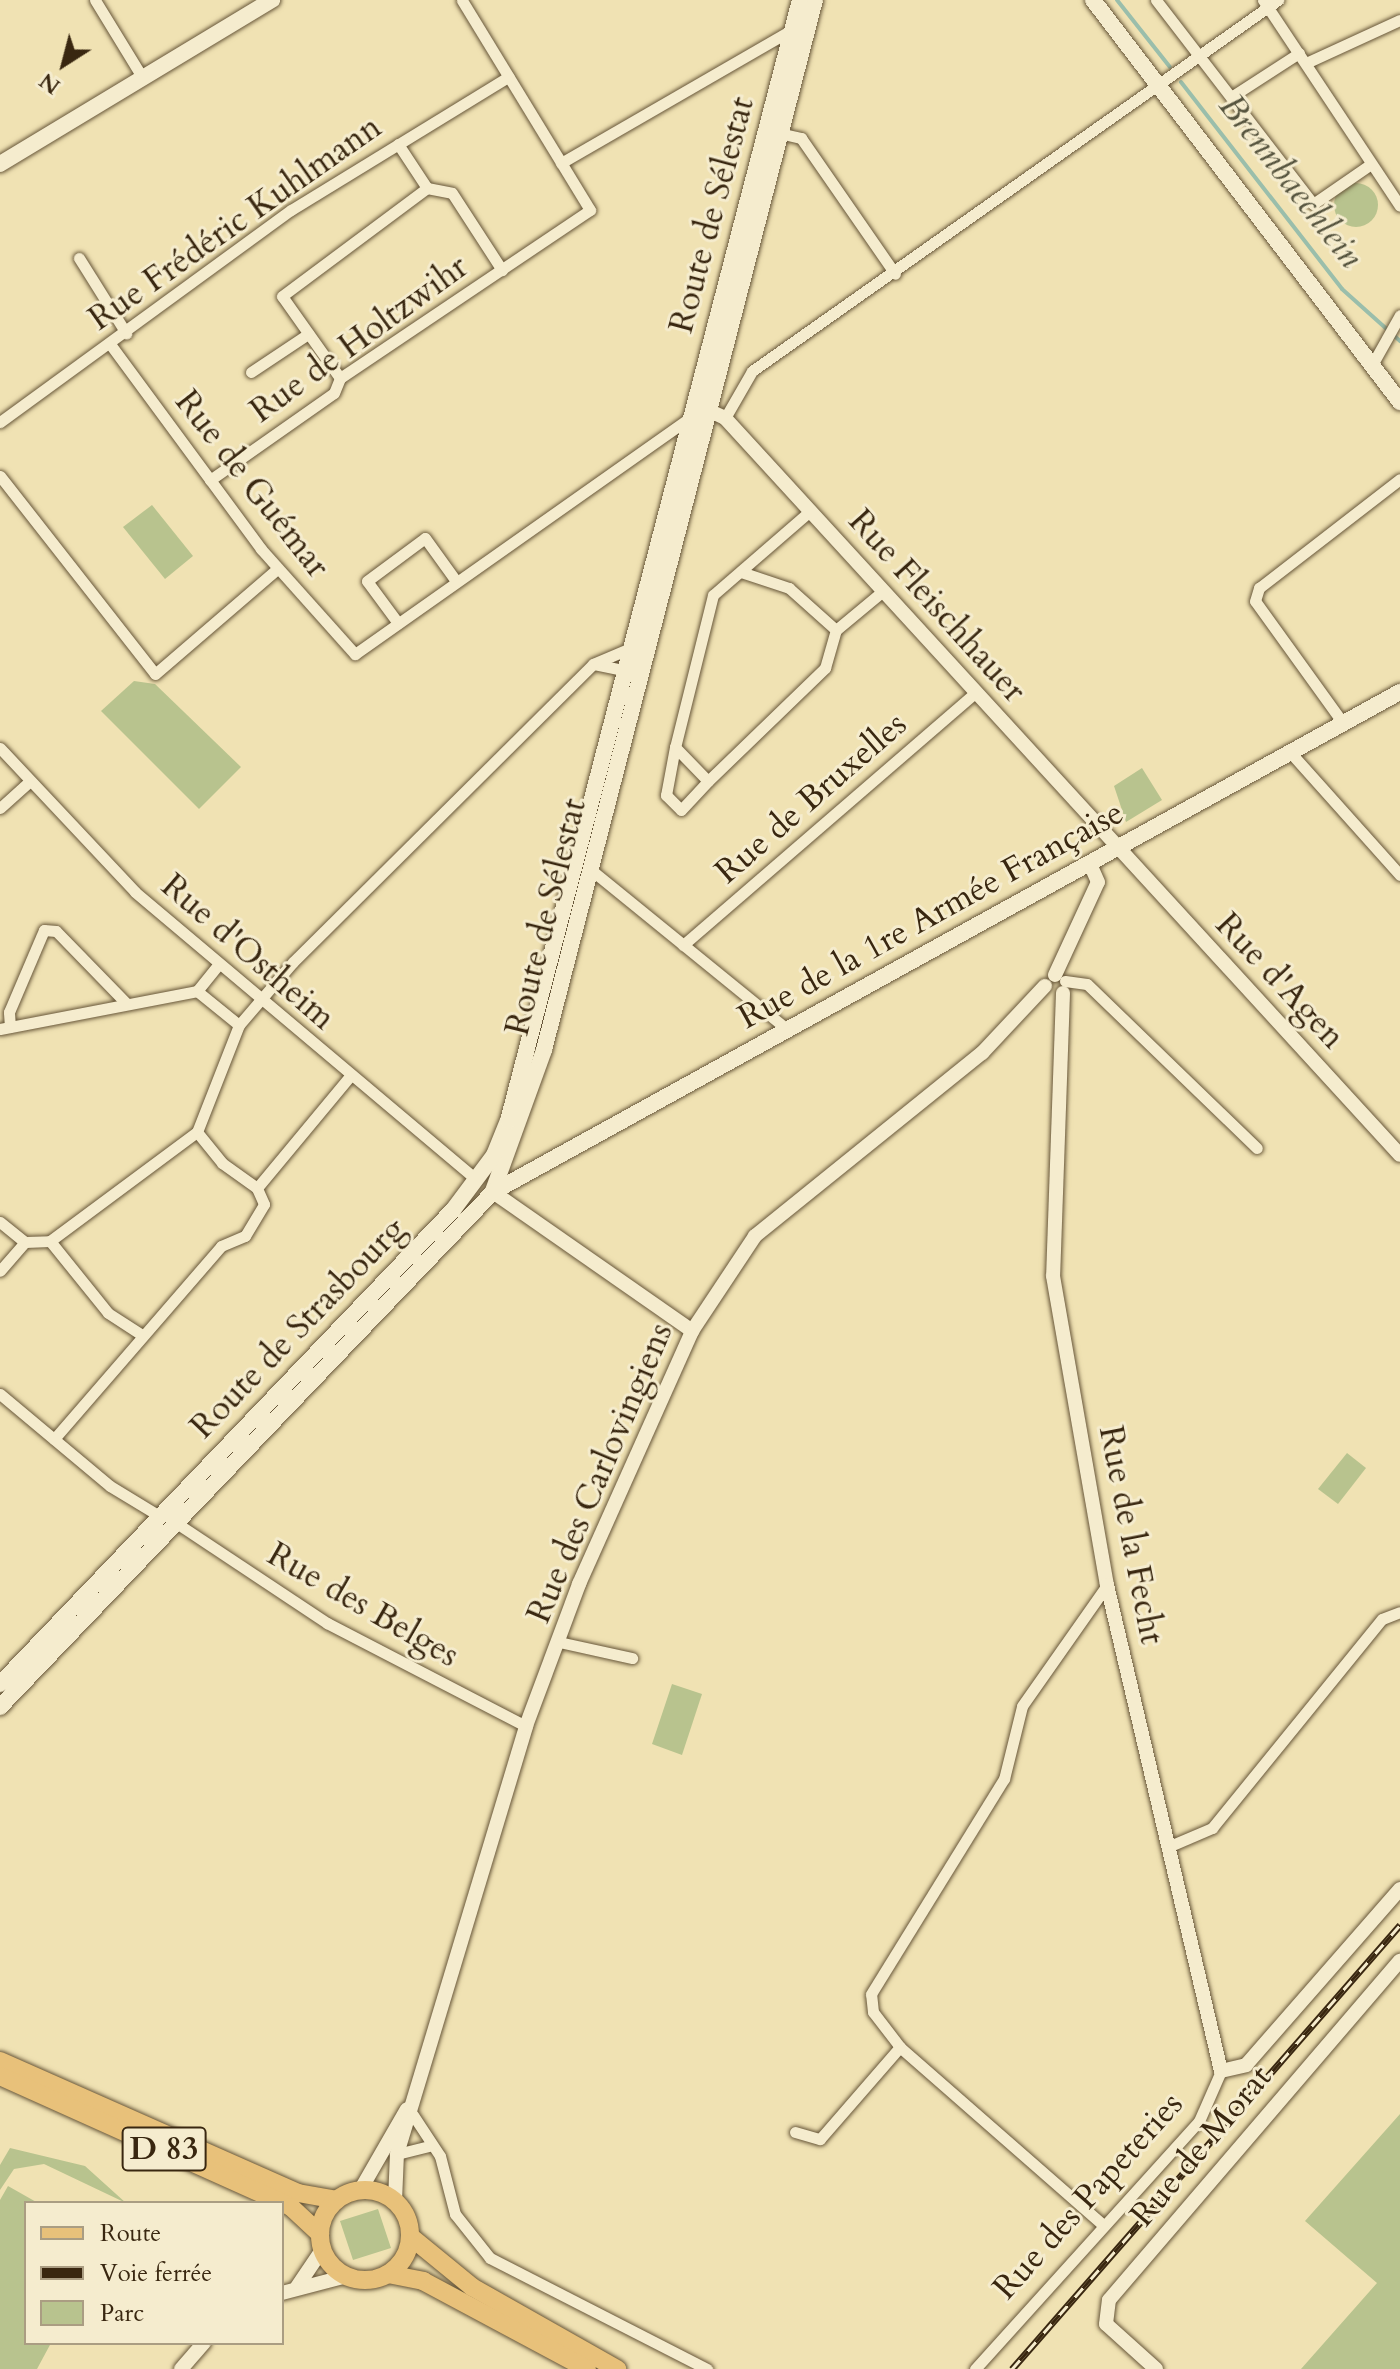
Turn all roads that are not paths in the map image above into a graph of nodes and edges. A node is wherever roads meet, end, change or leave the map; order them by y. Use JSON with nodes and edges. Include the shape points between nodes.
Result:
{"nodes":[{"id":1,"x":95,"y":0,"type":"edge"},
{"id":2,"x":272,"y":0,"type":"edge"},
{"id":3,"x":462,"y":0,"type":"edge"},
{"id":4,"x":800,"y":0,"type":"edge"},
{"id":5,"x":815,"y":0,"type":"edge"},
{"id":6,"x":1093,"y":0,"type":"edge"},
{"id":7,"x":1156,"y":0,"type":"edge"},
{"id":8,"x":1269,"y":2,"type":"edge"},
{"id":9,"x":1400,"y":20,"type":"edge"},
{"id":10,"x":800,"y":29,"type":"junction"},
{"id":11,"x":1299,"y":53,"type":"junction"},
{"id":12,"x":1199,"y":57,"type":"junction"},
{"id":13,"x":1306,"y":63,"type":"junction"},
{"id":14,"x":141,"y":75,"type":"junction"},
{"id":15,"x":508,"y":77,"type":"junction"},
{"id":16,"x":1157,"y":88,"type":"junction"},
{"id":17,"x":1231,"y":97,"type":"junction"},
{"id":18,"x":779,"y":133,"type":"junction"},
{"id":19,"x":398,"y":144,"type":"junction"},
{"id":20,"x":3,"y":157,"type":"edge"},
{"id":21,"x":561,"y":163,"type":"junction"},
{"id":22,"x":1371,"y":164,"type":"junction"},
{"id":23,"x":427,"y":188,"type":"junction"},
{"id":24,"x":1400,"y":206,"type":"edge"},
{"id":25,"x":79,"y":258,"type":"dead end"},
{"id":26,"x":502,"y":270,"type":"junction"},
{"id":27,"x":895,"y":274,"type":"junction"},
{"id":28,"x":1399,"y":317,"type":"edge"},
{"id":29,"x":126,"y":333,"type":"junction"},
{"id":30,"x":308,"y":334,"type":"junction"},
{"id":31,"x":110,"y":344,"type":"junction"},
{"id":32,"x":1372,"y":365,"type":"junction"},
{"id":33,"x":251,"y":372,"type":"dead end"},
{"id":34,"x":340,"y":378,"type":"junction"},
{"id":35,"x":1400,"y":402,"type":"edge"},
{"id":36,"x":718,"y":414,"type":"junction"},
{"id":37,"x":689,"y":418,"type":"junction"},
{"id":38,"x":0,"y":422,"type":"edge"},
{"id":39,"x":0,"y":476,"type":"edge"},
{"id":40,"x":1400,"y":479,"type":"edge"},
{"id":41,"x":210,"y":480,"type":"junction"},
{"id":42,"x":810,"y":511,"type":"junction"},
{"id":43,"x":277,"y":569,"type":"junction"},
{"id":44,"x":741,"y":572,"type":"junction"},
{"id":45,"x":456,"y":581,"type":"junction"},
{"id":46,"x":883,"y":591,"type":"junction"},
{"id":47,"x":398,"y":623,"type":"junction"},
{"id":48,"x":836,"y":630,"type":"junction"},
{"id":49,"x":636,"y":650,"type":"junction"},
{"id":50,"x":593,"y":664,"type":"junction"},
{"id":51,"x":623,"y":670,"type":"junction"},
{"id":52,"x":1400,"y":692,"type":"edge"},
{"id":53,"x":975,"y":693,"type":"junction"},
{"id":54,"x":1343,"y":723,"type":"junction"},
{"id":55,"x":675,"y":747,"type":"junction"},
{"id":56,"x":0,"y":748,"type":"edge"},
{"id":57,"x":1290,"y":752,"type":"junction"},
{"id":58,"x":708,"y":781,"type":"junction"},
{"id":59,"x":29,"y":782,"type":"junction"},
{"id":60,"x":0,"y":808,"type":"edge"},
{"id":61,"x":1115,"y":848,"type":"junction"},
{"id":62,"x":1090,"y":864,"type":"junction"},
{"id":63,"x":590,"y":869,"type":"junction"},
{"id":64,"x":1400,"y":875,"type":"edge"},
{"id":65,"x":683,"y":945,"type":"junction"},
{"id":66,"x":219,"y":964,"type":"junction"},
{"id":67,"x":1056,"y":987,"type":"junction"},
{"id":68,"x":197,"y":991,"type":"junction"},
{"id":69,"x":261,"y":1000,"type":"junction"},
{"id":70,"x":127,"y":1004,"type":"junction"},
{"id":71,"x":239,"y":1025,"type":"junction"},
{"id":72,"x":5,"y":1028,"type":"edge"},
{"id":73,"x":787,"y":1029,"type":"junction"},
{"id":74,"x":350,"y":1076,"type":"junction"},
{"id":75,"x":197,"y":1132,"type":"junction"},
{"id":76,"x":517,"y":1140,"type":"junction"},
{"id":77,"x":1257,"y":1148,"type":"dead end"},
{"id":78,"x":1400,"y":1155,"type":"edge"},
{"id":79,"x":538,"y":1164,"type":"junction"},
{"id":80,"x":477,"y":1180,"type":"junction"},
{"id":81,"x":257,"y":1188,"type":"junction"},
{"id":82,"x":493,"y":1192,"type":"junction"},
{"id":83,"x":0,"y":1222,"type":"edge"},
{"id":84,"x":50,"y":1241,"type":"junction"},
{"id":85,"x":25,"y":1242,"type":"junction"},
{"id":86,"x":0,"y":1271,"type":"edge"},
{"id":87,"x":692,"y":1331,"type":"junction"},
{"id":88,"x":140,"y":1334,"type":"junction"},
{"id":89,"x":0,"y":1394,"type":"edge"},
{"id":90,"x":54,"y":1439,"type":"junction"},
{"id":91,"x":161,"y":1517,"type":"junction"},
{"id":92,"x":178,"y":1524,"type":"junction"},
{"id":93,"x":1107,"y":1585,"type":"junction"},
{"id":94,"x":1400,"y":1612,"type":"edge"},
{"id":95,"x":559,"y":1642,"type":"junction"},
{"id":96,"x":632,"y":1658,"type":"dead end"},
{"id":97,"x":0,"y":1684,"type":"edge"},
{"id":98,"x":0,"y":1707,"type":"edge"},
{"id":99,"x":526,"y":1726,"type":"junction"},
{"id":100,"x":1170,"y":1846,"type":"junction"},
{"id":101,"x":1400,"y":1889,"type":"edge"},
{"id":102,"x":1400,"y":1961,"type":"edge"},
{"id":103,"x":900,"y":2047,"type":"junction"},
{"id":104,"x":0,"y":2061,"type":"edge"},
{"id":105,"x":1221,"y":2071,"type":"junction"},
{"id":106,"x":0,"y":2076,"type":"edge"},
{"id":107,"x":414,"y":2107,"type":"junction"},
{"id":108,"x":795,"y":2132,"type":"dead end"},
{"id":109,"x":429,"y":2146,"type":"junction"},
{"id":110,"x":397,"y":2154,"type":"junction"},
{"id":111,"x":361,"y":2189,"type":"junction"},
{"id":112,"x":336,"y":2200,"type":"junction"},
{"id":113,"x":278,"y":2201,"type":"edge"},
{"id":114,"x":395,"y":2201,"type":"junction"},
{"id":115,"x":284,"y":2204,"type":"edge"},
{"id":116,"x":1102,"y":2224,"type":"junction"},
{"id":117,"x":411,"y":2237,"type":"junction"},
{"id":118,"x":321,"y":2242,"type":"junction"},
{"id":119,"x":388,"y":2274,"type":"junction"},
{"id":120,"x":347,"y":2276,"type":"junction"},
{"id":121,"x":297,"y":2287,"type":"junction"},
{"id":122,"x":284,"y":2292,"type":"edge"},
{"id":123,"x":202,"y":2345,"type":"edge"},
{"id":124,"x":181,"y":2369,"type":"edge"},
{"id":125,"x":587,"y":2369,"type":"edge"},
{"id":126,"x":617,"y":2369,"type":"edge"},
{"id":127,"x":707,"y":2369,"type":"edge"},
{"id":128,"x":975,"y":2369,"type":"edge"},
{"id":129,"x":1156,"y":2369,"type":"edge"}],
"edges":[{"from":1,"to":14,"type":"street"},
{"from":2,"to":14,"type":"main road"},
{"from":3,"to":15,"type":"street"},
{"from":4,"to":10,"type":"main road","name":"Route de Sélestat"},
{"from":5,"to":10,"type":"main road","name":"Route de Sélestat"},
{"from":6,"to":16,"type":"main road"},
{"from":7,"to":12,"type":"street"},
{"from":8,"to":11,"type":"street"},
{"from":8,"to":12,"type":"street"},
{"from":9,"to":13,"type":"street"},
{"from":10,"to":18,"type":"main road","name":"Route de Sélestat"},
{"from":10,"to":21,"type":"street"},
{"from":10,"to":37,"type":"main road","name":"Route de Sélestat"},
{"from":11,"to":13,"type":"street"},
{"from":11,"to":17,"type":"street"},
{"from":12,"to":16,"type":"street"},
{"from":12,"to":17,"type":"street"},
{"from":13,"to":22,"type":"street"},
{"from":14,"to":20,"type":"main road"},
{"from":15,"to":19,"type":"street","name":"Rue Frédéric Kuhlmann"},
{"from":15,"to":21,"type":"street"},
{"from":16,"to":27,"type":"street"},
{"from":16,"to":32,"type":"main road"},
{"from":17,"to":22,"type":"street","via":[[1313,204]]},
{"from":18,"to":27,"type":"street","via":[[801,138]]},
{"from":18,"to":36,"type":"main road","name":"Route de Sélestat"},
{"from":19,"to":23,"type":"street","name":"Rue de Holtzwihr"},
{"from":19,"to":29,"type":"street","name":"Rue Frédéric Kuhlmann","via":[[291,210]]},
{"from":21,"to":26,"type":"street","name":"Rue de Holtzwihr","via":[[590,210]]},
{"from":22,"to":24,"type":"street"},
{"from":23,"to":26,"type":"street","name":"Rue de Holtzwihr","via":[[452,193]]},
{"from":23,"to":30,"type":"street","via":[[282,296]]},
{"from":25,"to":29,"type":"street"},
{"from":26,"to":34,"type":"street","name":"Rue de Holtzwihr"},
{"from":27,"to":36,"type":"street","via":[[752,371]]},
{"from":28,"to":32,"type":"street"},
{"from":29,"to":31,"type":"street","name":"Rue Frédéric Kuhlmann"},
{"from":30,"to":33,"type":"street"},
{"from":30,"to":34,"type":"street"},
{"from":31,"to":38,"type":"street","name":"Rue Frédéric Kuhlmann"},
{"from":31,"to":41,"type":"street","name":"Rue de Guémar"},
{"from":32,"to":35,"type":"main road"},
{"from":34,"to":41,"type":"street","name":"Rue de Holtzwihr","via":[[334,393]]},
{"from":36,"to":37,"type":"main road"},
{"from":36,"to":42,"type":"street","name":"Rue Fleischhauer"},
{"from":36,"to":49,"type":"main road","name":"Route de Sélestat"},
{"from":37,"to":45,"type":"street"},
{"from":37,"to":49,"type":"main road","name":"Route de Sélestat"},
{"from":39,"to":43,"type":"street","via":[[155,674]]},
{"from":40,"to":54,"type":"street","via":[[1259,588],[1255,601]]},
{"from":41,"to":43,"type":"street","name":"Rue de Guémar"},
{"from":42,"to":44,"type":"street"},
{"from":42,"to":46,"type":"street","name":"Rue Fleischhauer"},
{"from":43,"to":47,"type":"street","name":"Rue de Guémar","via":[[355,654]]},
{"from":44,"to":48,"type":"street","via":[[789,588]]},
{"from":44,"to":55,"type":"street","via":[[713,595]]},
{"from":45,"to":47,"type":"street"},
{"from":45,"to":47,"type":"street","via":[[425,538],[367,581]]},
{"from":46,"to":48,"type":"street"},
{"from":46,"to":53,"type":"street","name":"Rue Fleischhauer"},
{"from":48,"to":58,"type":"street","via":[[825,668]]},
{"from":49,"to":50,"type":"street"},
{"from":49,"to":51,"type":"main road","name":"Route de Sélestat"},
{"from":49,"to":63,"type":"main road","name":"Route de Sélestat"},
{"from":50,"to":51,"type":"street"},
{"from":50,"to":69,"type":"street"},
{"from":51,"to":80,"type":"main road","name":"Route de Sélestat","via":[[508,1121]]},
{"from":52,"to":54,"type":"main road","name":"Rue de la 1re Armée Française"},
{"from":53,"to":61,"type":"street","name":"Rue Fleischhauer"},
{"from":53,"to":65,"type":"street","name":"Rue de Bruxelles"},
{"from":54,"to":57,"type":"main road","name":"Rue de la 1re Armée Française"},
{"from":55,"to":58,"type":"street"},
{"from":55,"to":58,"type":"street","via":[[666,795],[681,810]]},
{"from":56,"to":59,"type":"street","name":"Rue d'Ostheim"},
{"from":57,"to":61,"type":"main road","name":"Rue de la 1re Armée Française"},
{"from":57,"to":64,"type":"street"},
{"from":59,"to":60,"type":"street"},
{"from":59,"to":66,"type":"street","name":"Rue d'Ostheim","via":[[135,892]]},
{"from":61,"to":62,"type":"main road","name":"Rue de la 1re Armée Française"},
{"from":61,"to":78,"type":"street","name":"Rue d'Agen"},
{"from":62,"to":67,"type":"street","name":"Rue de la Fecht","via":[[1098,882]]},
{"from":62,"to":73,"type":"main road","name":"Rue de la 1re Armée Française"},
{"from":63,"to":65,"type":"street"},
{"from":63,"to":76,"type":"main road","name":"Route de Sélestat"},
{"from":65,"to":73,"type":"street"},
{"from":66,"to":68,"type":"street"},
{"from":66,"to":69,"type":"street","name":"Rue d'Ostheim"},
{"from":67,"to":77,"type":"street","via":[[1087,984]]},
{"from":67,"to":87,"type":"street","name":"Rue des Carlovingiens","via":[[927,1099],[755,1236]]},
{"from":67,"to":93,"type":"street","name":"Rue de la Fecht","via":[[1053,1276]]},
{"from":68,"to":70,"type":"street"},
{"from":68,"to":71,"type":"street","name":"Rue d'Ostheim"},
{"from":69,"to":71,"type":"street"},
{"from":69,"to":74,"type":"street","name":"Rue d'Ostheim"},
{"from":70,"to":72,"type":"street"},
{"from":70,"to":72,"type":"street","via":[[56,931],[44,930]]},
{"from":71,"to":75,"type":"street"},
{"from":73,"to":79,"type":"main road","name":"Rue de la 1re Armée Française"},
{"from":74,"to":80,"type":"street","name":"Rue d'Ostheim"},
{"from":74,"to":81,"type":"street"},
{"from":75,"to":81,"type":"street","via":[[222,1163]]},
{"from":75,"to":84,"type":"street"},
{"from":76,"to":79,"type":"main road"},
{"from":76,"to":82,"type":"main road","name":"Route de Sélestat"},
{"from":79,"to":82,"type":"main road","name":"Rue de la 1re Armée Française"},
{"from":80,"to":82,"type":"main road"},
{"from":80,"to":91,"type":"main road","name":"Route de Strasbourg"},
{"from":81,"to":88,"type":"street","via":[[264,1204],[245,1236],[221,1246]]},
{"from":82,"to":87,"type":"street"},
{"from":82,"to":92,"type":"main road","name":"Route de Strasbourg"},
{"from":83,"to":85,"type":"street"},
{"from":84,"to":85,"type":"street"},
{"from":84,"to":88,"type":"street","via":[[99,1304]]},
{"from":85,"to":86,"type":"street"},
{"from":87,"to":95,"type":"street","name":"Rue des Carlovingiens"},
{"from":88,"to":90,"type":"street"},
{"from":89,"to":90,"type":"street"},
{"from":90,"to":91,"type":"street"},
{"from":91,"to":92,"type":"main road"},
{"from":91,"to":97,"type":"main road","name":"Route de Strasbourg"},
{"from":92,"to":98,"type":"main road","name":"Route de Strasbourg"},
{"from":92,"to":99,"type":"street","name":"Rue des Belges","via":[[327,1623]]},
{"from":93,"to":100,"type":"street","name":"Rue de la Fecht"},
{"from":93,"to":103,"type":"street","via":[[1022,1706],[1004,1779],[875,1980],[873,2012]]},
{"from":94,"to":100,"type":"street","via":[[1382,1619],[1212,1828]]},
{"from":95,"to":96,"type":"street"},
{"from":95,"to":99,"type":"street","name":"Rue des Carlovingiens"},
{"from":99,"to":107,"type":"street","name":"Rue des Carlovingiens"},
{"from":100,"to":105,"type":"street","name":"Rue de la Fecht"},
{"from":101,"to":105,"type":"street","name":"Rue des Papeteries","via":[[1246,2065]]},
{"from":102,"to":129,"type":"street","name":"Rue de Morat","via":[[1109,2300],[1106,2324]]},
{"from":103,"to":108,"type":"street","via":[[820,2139]]},
{"from":103,"to":116,"type":"street"},
{"from":104,"to":112,"type":"main road","number":"D 83","via":[[298,2193]]},
{"from":105,"to":116,"type":"street","name":"Rue des Papeteries","via":[[1199,2121]]},
{"from":106,"to":113,"type":"main road","number":"D 83"},
{"from":107,"to":109,"type":"street"},
{"from":107,"to":110,"type":"street","name":"Rue des Carlovingiens"},
{"from":107,"to":111,"type":"street","name":"Rue des Carlovingiens"},
{"from":109,"to":110,"type":"street"},
{"from":109,"to":127,"type":"street","via":[[440,2156],[455,2214],[505,2270]]},
{"from":110,"to":114,"type":"street","name":"Rue des Carlovingiens"},
{"from":111,"to":112,"type":"main road"},
{"from":111,"to":114,"type":"main road"},
{"from":112,"to":118,"type":"main road"},
{"from":114,"to":117,"type":"main road"},
{"from":115,"to":118,"type":"main road","number":"D 83"},
{"from":116,"to":128,"type":"street","name":"Rue des Papeteries"},
{"from":117,"to":119,"type":"main road"},
{"from":117,"to":126,"type":"main road","via":[[472,2287]]},
{"from":118,"to":120,"type":"main road"},
{"from":118,"to":121,"type":"street"},
{"from":119,"to":120,"type":"main road"},
{"from":119,"to":125,"type":"main road","via":[[423,2281]]},
{"from":120,"to":121,"type":"street"},
{"from":121,"to":122,"type":"street"},
{"from":123,"to":124,"type":"street"}]}
